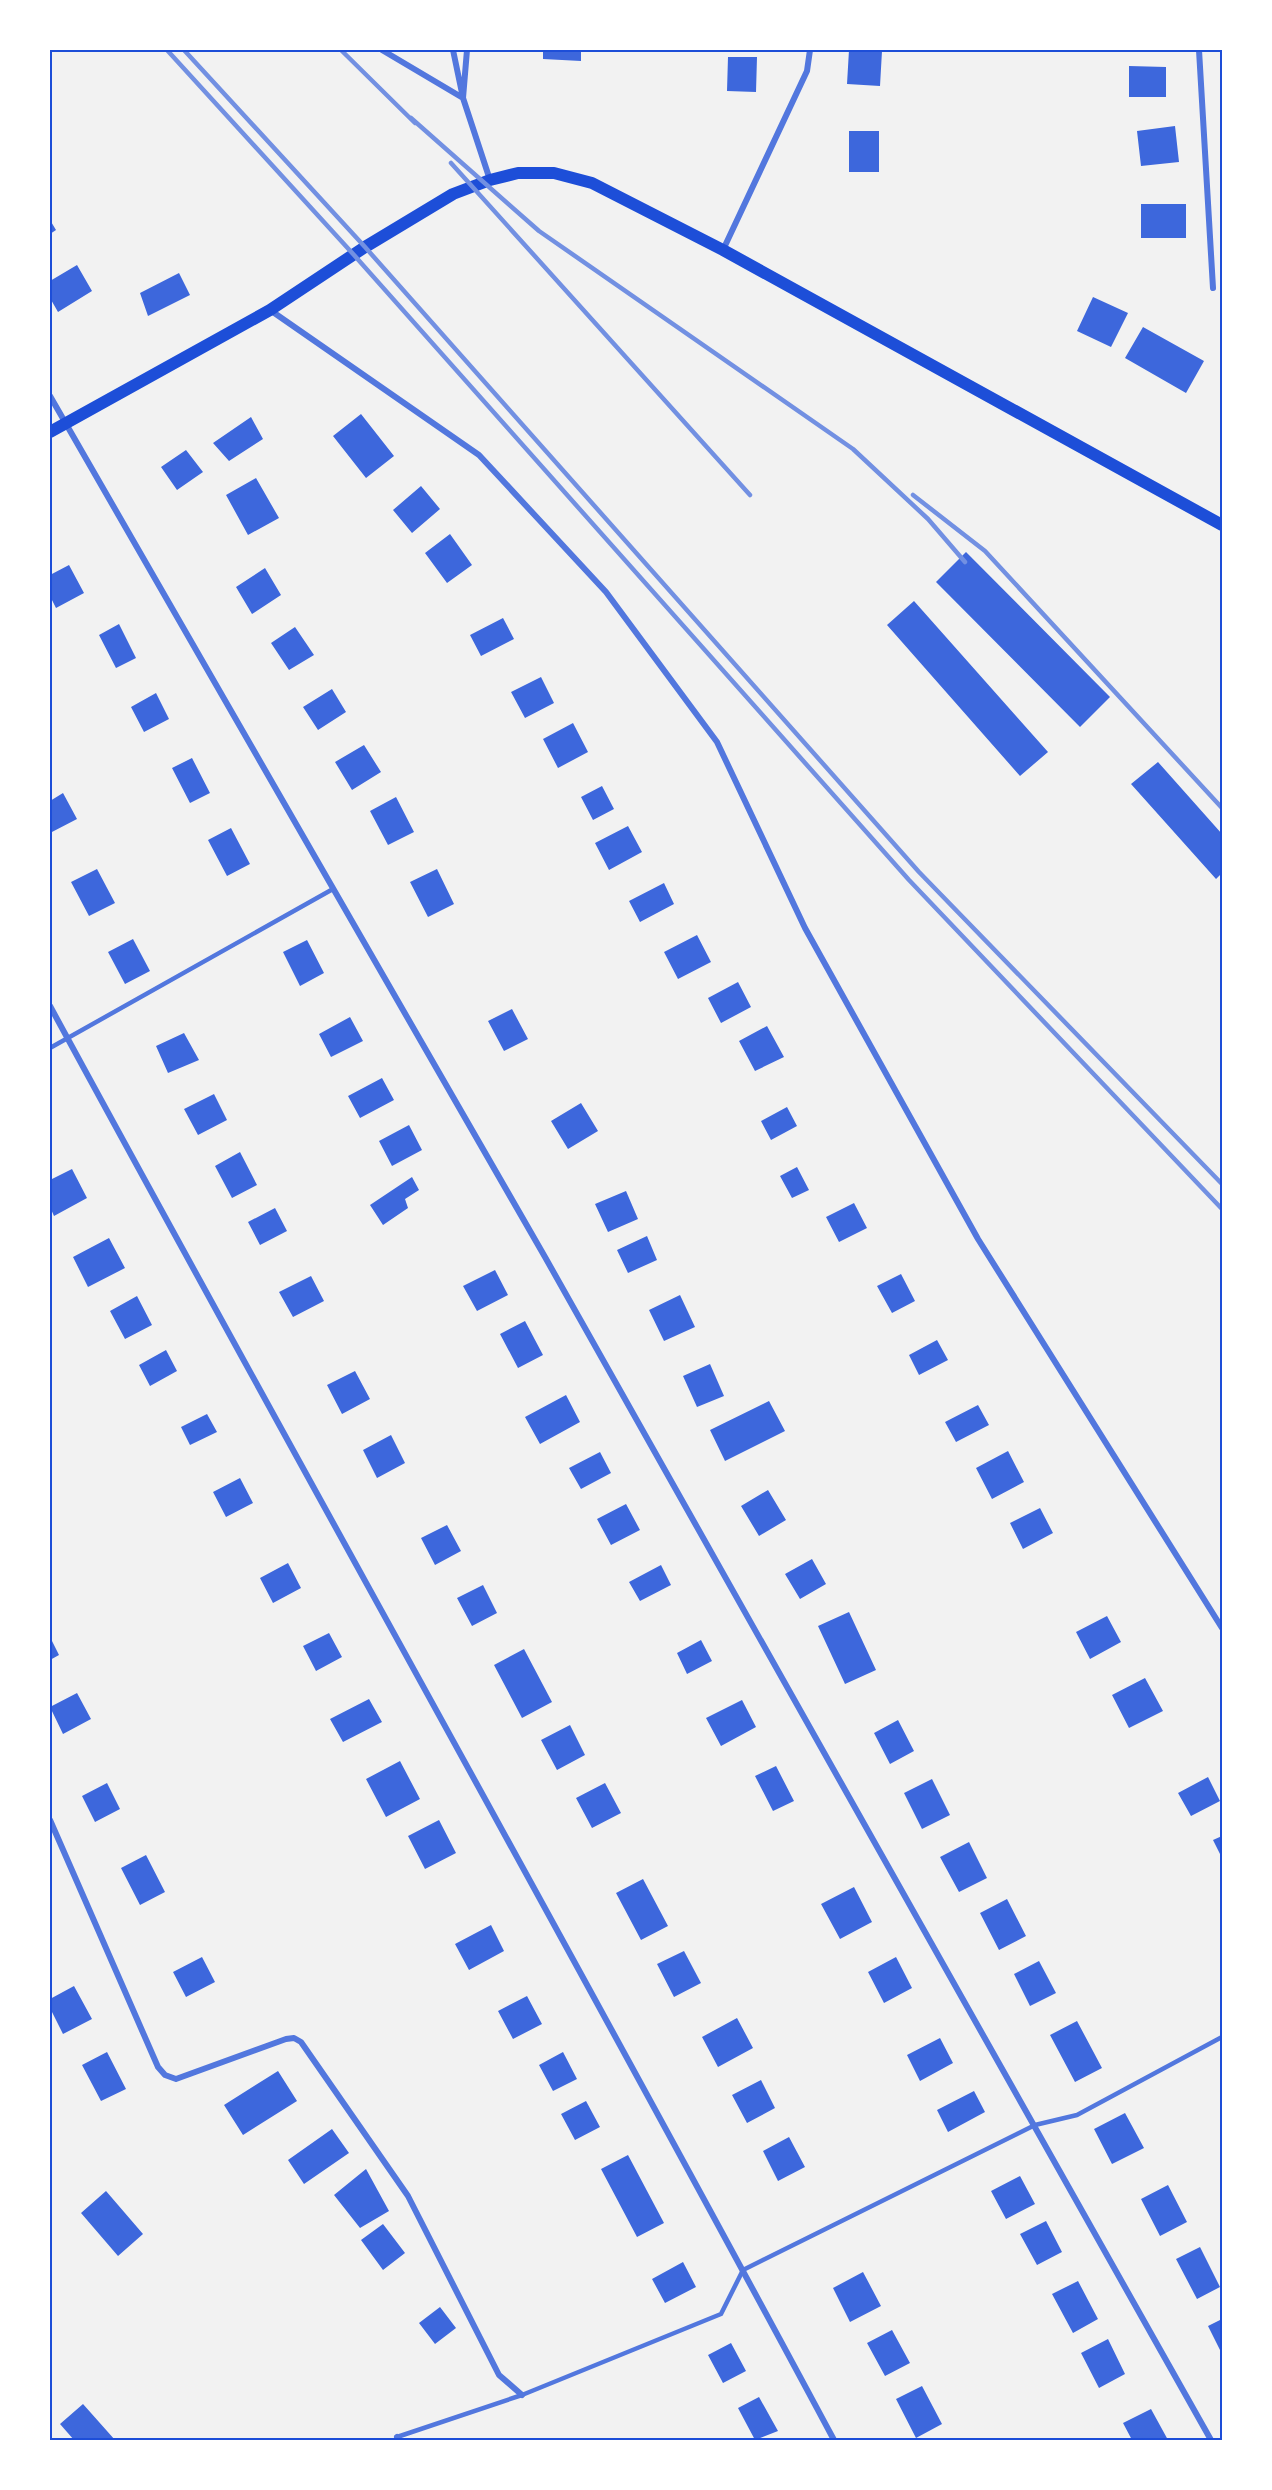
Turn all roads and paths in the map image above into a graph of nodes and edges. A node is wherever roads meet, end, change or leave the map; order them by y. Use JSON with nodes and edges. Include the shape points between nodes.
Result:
{"nodes":[{"id":1,"x":382,"y":50,"type":"edge"},
{"id":2,"x":453,"y":50,"type":"edge"},
{"id":3,"x":467,"y":50,"type":"edge"},
{"id":4,"x":810,"y":50,"type":"edge"},
{"id":5,"x":1199,"y":50,"type":"edge"},
{"id":6,"x":463,"y":98,"type":"junction"},
{"id":7,"x":490,"y":180,"type":"junction"},
{"id":8,"x":723,"y":250,"type":"junction"},
{"id":9,"x":1213,"y":288,"type":"dead end"},
{"id":10,"x":270,"y":310,"type":"junction"},
{"id":11,"x":50,"y":396,"type":"edge"},
{"id":12,"x":65,"y":423,"type":"junction"},
{"id":13,"x":50,"y":432,"type":"edge"},
{"id":14,"x":1222,"y":525,"type":"edge"},
{"id":15,"x":333,"y":889,"type":"junction"},
{"id":16,"x":50,"y":1006,"type":"edge"},
{"id":17,"x":67,"y":1038,"type":"junction"},
{"id":18,"x":50,"y":1048,"type":"edge"},
{"id":19,"x":1222,"y":1628,"type":"edge"},
{"id":20,"x":50,"y":1820,"type":"edge"},
{"id":21,"x":1222,"y":2037,"type":"edge"},
{"id":22,"x":1035,"y":2125,"type":"junction"},
{"id":23,"x":743,"y":2270,"type":"junction"},
{"id":24,"x":522,"y":2396,"type":"junction"},
{"id":25,"x":398,"y":2439,"type":"edge"},
{"id":26,"x":834,"y":2440,"type":"edge"},
{"id":27,"x":1211,"y":2440,"type":"edge"}],
"edges":[{"from":1,"to":6,"type":"street"},
{"from":2,"to":6,"type":"street"},
{"from":3,"to":6,"type":"street"},
{"from":4,"to":8,"type":"street","via":[[807,71]]},
{"from":5,"to":9,"type":"street"},
{"from":6,"to":7,"type":"street"},
{"from":7,"to":8,"type":"main road","via":[[518,173],[554,173],[592,183]]},
{"from":7,"to":10,"type":"main road","via":[[453,194]]},
{"from":8,"to":14,"type":"main road"},
{"from":10,"to":12,"type":"main road"},
{"from":10,"to":19,"type":"street","via":[[479,455],[606,592],[717,742],[805,928],[978,1239]]},
{"from":11,"to":12,"type":"street"},
{"from":12,"to":13,"type":"main road"},
{"from":12,"to":15,"type":"street"},
{"from":15,"to":17,"type":"lane"},
{"from":15,"to":22,"type":"street"},
{"from":16,"to":17,"type":"street"},
{"from":17,"to":18,"type":"lane"},
{"from":17,"to":23,"type":"street"},
{"from":20,"to":24,"type":"street","via":[[158,2067],[176,2079],[286,2039],[301,2042],[408,2196],[499,2375]]},
{"from":21,"to":22,"type":"lane","via":[[1077,2115]]},
{"from":22,"to":23,"type":"lane"},
{"from":22,"to":27,"type":"street"},
{"from":23,"to":24,"type":"lane","via":[[721,2314]]},
{"from":23,"to":26,"type":"street"},
{"from":24,"to":25,"type":"lane"}]}
